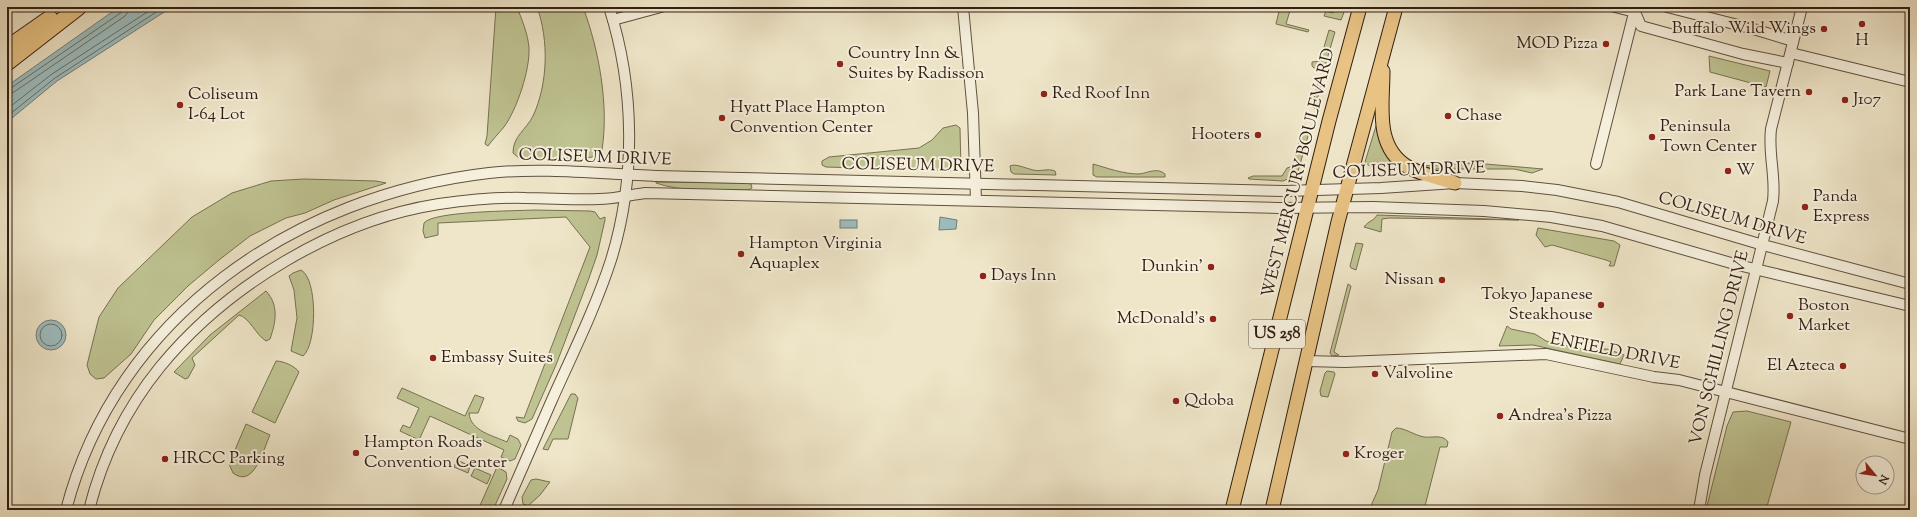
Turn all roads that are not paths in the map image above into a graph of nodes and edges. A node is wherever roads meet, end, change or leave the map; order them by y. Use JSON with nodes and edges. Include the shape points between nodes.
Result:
{"nodes":[{"id":1,"x":67,"y":7,"type":"edge"},
{"id":2,"x":78,"y":7,"type":"edge"},
{"id":3,"x":609,"y":7,"type":"edge"},
{"id":4,"x":661,"y":7,"type":"edge"},
{"id":5,"x":963,"y":7,"type":"edge"},
{"id":6,"x":1360,"y":7,"type":"edge"},
{"id":7,"x":1396,"y":7,"type":"edge"},
{"id":8,"x":1615,"y":7,"type":"edge"},
{"id":9,"x":1667,"y":7,"type":"edge"},
{"id":10,"x":1802,"y":7,"type":"edge"},
{"id":11,"x":1637,"y":9,"type":"edge"},
{"id":12,"x":613,"y":20,"type":"junction"},
{"id":13,"x":1793,"y":42,"type":"junction"},
{"id":14,"x":7,"y":48,"type":"edge"},
{"id":15,"x":1384,"y":51,"type":"junction"},
{"id":16,"x":1791,"y":53,"type":"junction"},
{"id":17,"x":7,"y":63,"type":"edge"},
{"id":18,"x":1788,"y":63,"type":"junction"},
{"id":19,"x":1910,"y":82,"type":"edge"},
{"id":20,"x":1596,"y":164,"type":"dead end"},
{"id":21,"x":626,"y":174,"type":"junction"},
{"id":22,"x":976,"y":183,"type":"junction"},
{"id":23,"x":1455,"y":183,"type":"junction"},
{"id":24,"x":1347,"y":188,"type":"junction"},
{"id":25,"x":1312,"y":190,"type":"junction"},
{"id":26,"x":624,"y":196,"type":"junction"},
{"id":27,"x":976,"y":200,"type":"junction"},
{"id":28,"x":1308,"y":208,"type":"junction"},
{"id":29,"x":1342,"y":208,"type":"junction"},
{"id":30,"x":1763,"y":246,"type":"junction"},
{"id":31,"x":1757,"y":269,"type":"junction"},
{"id":32,"x":1910,"y":284,"type":"edge"},
{"id":33,"x":1910,"y":306,"type":"edge"},
{"id":34,"x":1306,"y":361,"type":"junction"},
{"id":35,"x":1726,"y":392,"type":"junction"},
{"id":36,"x":1910,"y":439,"type":"edge"},
{"id":37,"x":66,"y":510,"type":"edge"},
{"id":38,"x":89,"y":510,"type":"edge"},
{"id":39,"x":504,"y":510,"type":"edge"},
{"id":40,"x":1232,"y":510,"type":"edge"},
{"id":41,"x":1272,"y":510,"type":"edge"},
{"id":42,"x":1699,"y":510,"type":"edge"}],
"edges":[{"from":1,"to":14,"type":"highway"},
{"from":2,"to":17,"type":"highway"},
{"from":3,"to":12,"type":"street"},
{"from":4,"to":12,"type":"street"},
{"from":5,"to":22,"type":"street","via":[[973,113]]},
{"from":6,"to":25,"type":"main road","name":"WEST MERCURY BOULEVARD","number":"US 258"},
{"from":7,"to":15,"type":"main road","number":"US 258"},
{"from":8,"to":11,"type":"street"},
{"from":9,"to":13,"type":"street"},
{"from":10,"to":13,"type":"street","name":"VON SCHILLING DRIVE"},
{"from":11,"to":18,"type":"street","via":[[1641,26],[1743,54]]},
{"from":11,"to":20,"type":"street"},
{"from":12,"to":21,"type":"street","via":[[628,97]]},
{"from":13,"to":16,"type":"street","name":"VON SCHILLING DRIVE"},
{"from":15,"to":23,"type":"main road","via":[[1382,119],[1388,147],[1409,168]]},
{"from":15,"to":24,"type":"main road","number":"US 258"},
{"from":16,"to":18,"type":"street","name":"VON SCHILLING DRIVE"},
{"from":16,"to":19,"type":"street"},
{"from":18,"to":30,"type":"street","name":"VON SCHILLING DRIVE","via":[[1771,134],[1770,155],[1774,191]]},
{"from":21,"to":22,"type":"street","name":"COLISEUM DRIVE"},
{"from":21,"to":26,"type":"street"},
{"from":21,"to":37,"type":"street","name":"COLISEUM DRIVE","via":[[524,171],[490,173],[434,182],[389,193],[342,210],[312,223],[264,250],[229,272],[179,314],[150,345],[110,402],[95,429],[81,461]]},
{"from":22,"to":25,"type":"street","name":"COLISEUM DRIVE"},
{"from":22,"to":27,"type":"street"},
{"from":23,"to":24,"type":"street","name":"COLISEUM DRIVE"},
{"from":23,"to":30,"type":"street","name":"COLISEUM DRIVE","via":[[1522,186],[1588,195]]},
{"from":24,"to":25,"type":"street","name":"COLISEUM DRIVE"},
{"from":24,"to":29,"type":"main road","number":"US 258"},
{"from":25,"to":28,"type":"main road","name":"WEST MERCURY BOULEVARD","number":"US 258"},
{"from":26,"to":27,"type":"street","name":"COLISEUM DRIVE","via":[[645,193]]},
{"from":26,"to":38,"type":"street","name":"COLISEUM DRIVE","via":[[597,199],[524,198],[437,204],[369,222],[290,258],[205,320],[160,367],[128,413],[114,439]]},
{"from":26,"to":39,"type":"street","via":[[614,247],[601,286]]},
{"from":27,"to":28,"type":"street","name":"COLISEUM DRIVE"},
{"from":28,"to":29,"type":"street","name":"COLISEUM DRIVE"},
{"from":28,"to":40,"type":"main road","name":"WEST MERCURY BOULEVARD","number":"US 258"},
{"from":29,"to":31,"type":"street","name":"COLISEUM DRIVE","via":[[1484,211],[1551,217],[1602,226]]},
{"from":29,"to":34,"type":"main road","number":"US 258"},
{"from":30,"to":31,"type":"street","name":"VON SCHILLING DRIVE"},
{"from":30,"to":32,"type":"street","name":"COLISEUM DRIVE"},
{"from":31,"to":33,"type":"street","name":"COLISEUM DRIVE"},
{"from":31,"to":35,"type":"street","name":"VON SCHILLING DRIVE"},
{"from":34,"to":35,"type":"street","name":"ENFIELD DRIVE","via":[[1345,362],[1546,354],[1679,380]]},
{"from":34,"to":41,"type":"main road","number":"US 258"},
{"from":35,"to":36,"type":"street","name":"ENFIELD DRIVE"},
{"from":35,"to":42,"type":"street","name":"VON SCHILLING DRIVE"}]}
